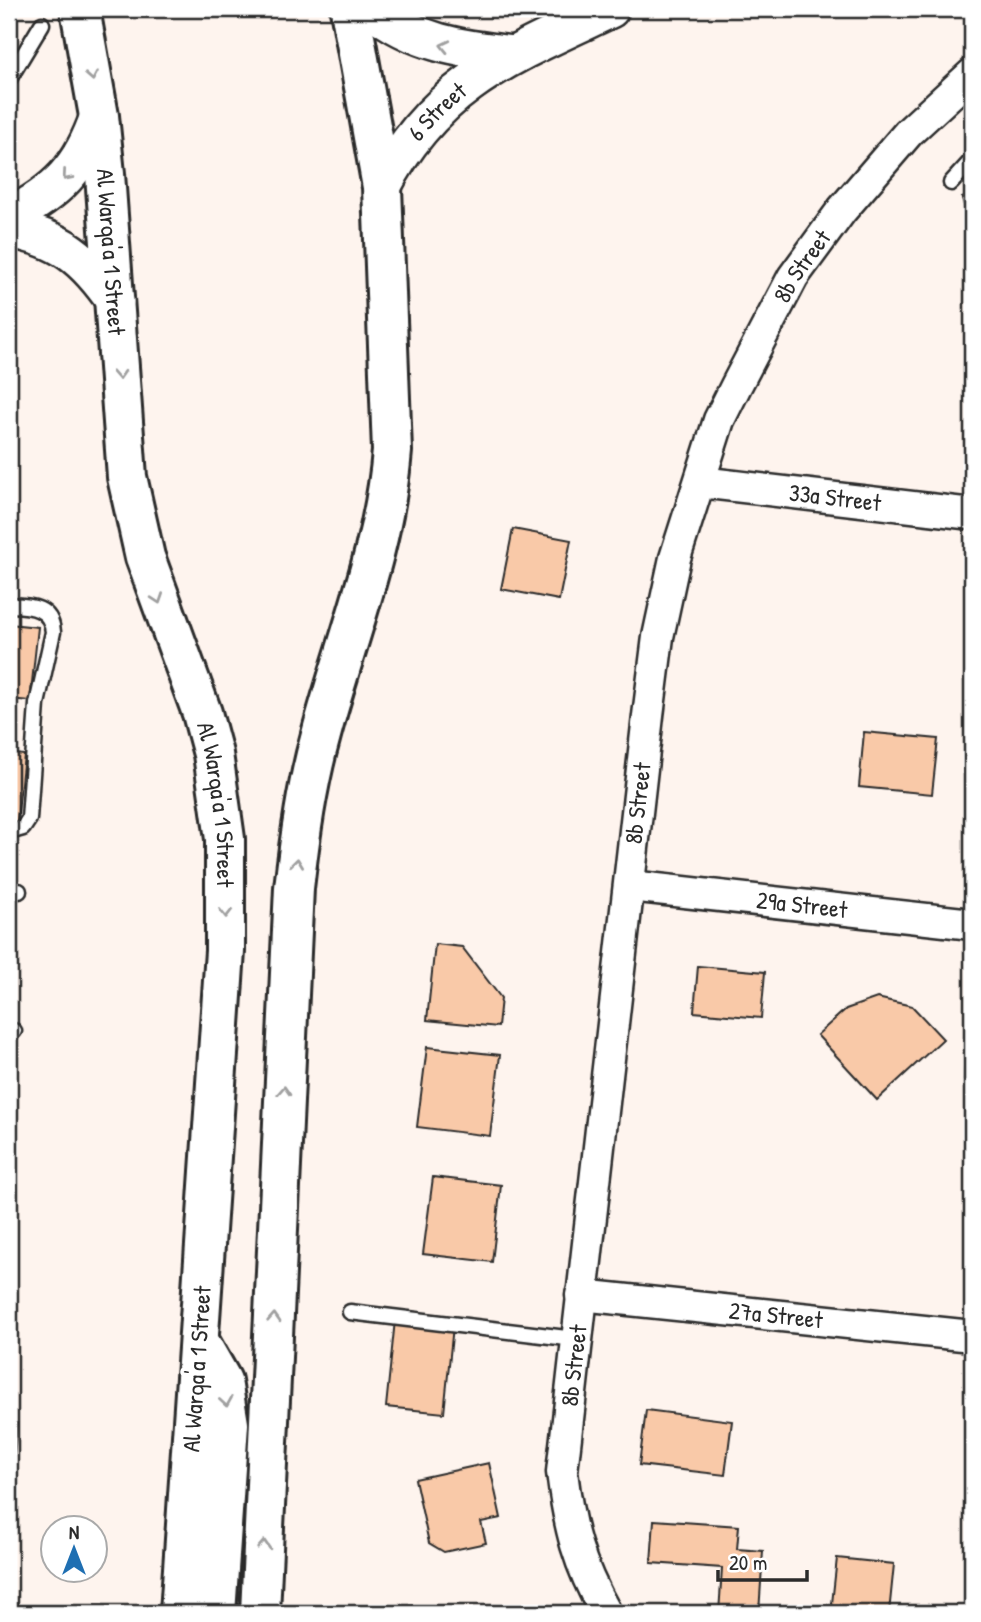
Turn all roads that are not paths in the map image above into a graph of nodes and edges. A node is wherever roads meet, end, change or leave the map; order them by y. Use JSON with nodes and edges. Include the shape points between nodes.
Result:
{"nodes":[{"id":1,"x":80,"y":9,"type":"edge"},
{"id":2,"x":349,"y":9,"type":"edge"},
{"id":3,"x":373,"y":9,"type":"edge"},
{"id":4,"x":610,"y":9,"type":"edge"},
{"id":5,"x":42,"y":24,"type":"dead end"},
{"id":6,"x":513,"y":55,"type":"junction"},
{"id":7,"x":972,"y":74,"type":"edge"},
{"id":8,"x":9,"y":79,"type":"edge"},
{"id":9,"x":99,"y":117,"type":"junction"},
{"id":10,"x":972,"y":160,"type":"edge"},
{"id":11,"x":951,"y":183,"type":"dead end"},
{"id":12,"x":382,"y":187,"type":"junction"},
{"id":13,"x":9,"y":217,"type":"edge"},
{"id":14,"x":9,"y":229,"type":"edge"},
{"id":15,"x":114,"y":301,"type":"junction"},
{"id":16,"x":701,"y":482,"type":"junction"},
{"id":17,"x":972,"y":514,"type":"edge"},
{"id":18,"x":9,"y":605,"type":"edge"},
{"id":19,"x":9,"y":832,"type":"edge"},
{"id":20,"x":630,"y":886,"type":"junction"},
{"id":21,"x":972,"y":924,"type":"edge"},
{"id":22,"x":581,"y":1295,"type":"junction"},
{"id":23,"x":350,"y":1312,"type":"dead end"},
{"id":24,"x":972,"y":1336,"type":"edge"},
{"id":25,"x":575,"y":1339,"type":"junction"},
{"id":26,"x":199,"y":1341,"type":"junction"},
{"id":27,"x":180,"y":1613,"type":"edge"},
{"id":28,"x":216,"y":1613,"type":"edge"},
{"id":29,"x":260,"y":1613,"type":"edge"},
{"id":30,"x":606,"y":1613,"type":"edge"}],
"edges":[{"from":1,"to":9,"type":"main road","name":"Al Warqa'a 1 Street","one_way":true},
{"from":2,"to":12,"type":"main road"},
{"from":6,"to":3,"type":"street","name":"6 Street","one_way":true,"via":[[431,42]]},
{"from":4,"to":6,"type":"street","name":"6 Street"},
{"from":5,"to":8,"type":"lane"},
{"from":6,"to":12,"type":"street","name":"6 Street","via":[[435,110],[414,132]]},
{"from":7,"to":16,"type":"street","name":"8b Street","via":[[909,132],[842,210],[793,277],[719,420]]},
{"from":9,"to":13,"type":"street","one_way":true,"via":[[67,177],[51,193]]},
{"from":9,"to":15,"type":"main road","name":"Al Warqa'a 1 Street"},
{"from":10,"to":11,"type":"lane"},
{"from":29,"to":12,"type":"main road","one_way":true,"via":[[294,888],[320,736],[372,568],[389,493],[391,383]]},
{"from":14,"to":15,"type":"street","via":[[53,240],[71,252],[88,266]]},
{"from":15,"to":26,"type":"main road","name":"Al Warqa'a 1 Street","one_way":true,"via":[[121,426],[137,528],[157,598],[205,723],[225,839],[226,951]]},
{"from":16,"to":17,"type":"street","name":"33a Street"},
{"from":16,"to":20,"type":"street","name":"8b Street","via":[[675,558],[658,637]]},
{"from":18,"to":19,"type":"lane","via":[[46,612],[53,632],[37,704],[29,819],[23,828]]},
{"from":20,"to":21,"type":"street","name":"29a Street"},
{"from":20,"to":22,"type":"street","name":"8b Street"},
{"from":22,"to":24,"type":"street","name":"27a Street"},
{"from":22,"to":25,"type":"street","name":"8b Street"},
{"from":23,"to":25,"type":"lane"},
{"from":25,"to":30,"type":"street","name":"8b Street","via":[[562,1472],[569,1527],[587,1580]]},
{"from":26,"to":27,"type":"main road","name":"Al Warqa'a 1 Street"},
{"from":26,"to":28,"type":"main road","one_way":true,"via":[[222,1381],[229,1424]]}]}
